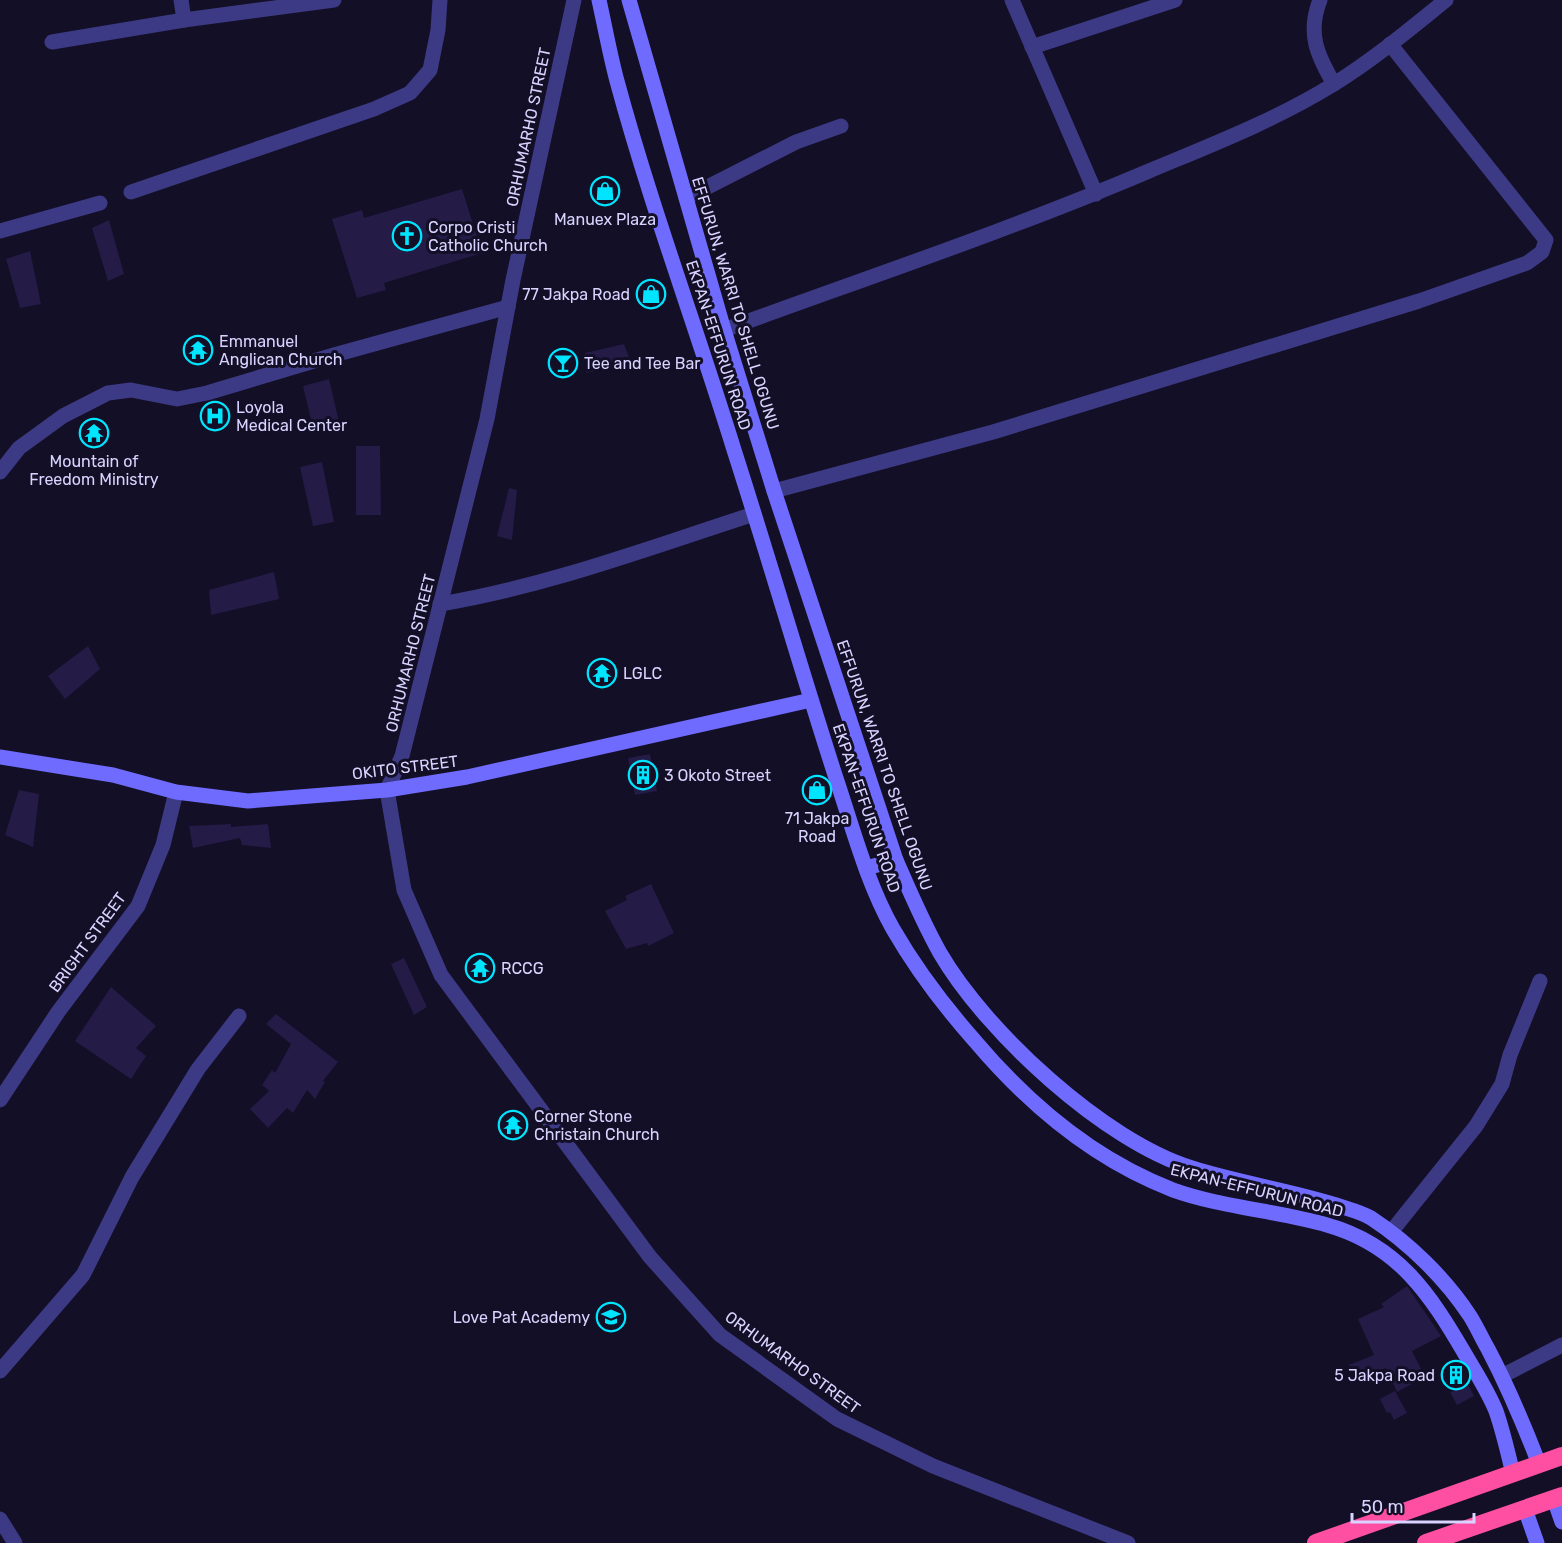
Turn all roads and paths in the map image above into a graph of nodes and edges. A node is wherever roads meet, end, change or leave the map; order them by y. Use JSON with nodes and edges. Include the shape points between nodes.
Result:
{"nodes":[{"id":1,"x":181,"y":0,"type":"edge"},
{"id":2,"x":334,"y":0,"type":"edge"},
{"id":3,"x":440,"y":0,"type":"edge"},
{"id":4,"x":574,"y":0,"type":"edge"},
{"id":5,"x":599,"y":0,"type":"edge"},
{"id":6,"x":629,"y":0,"type":"edge"},
{"id":7,"x":1012,"y":0,"type":"edge"},
{"id":8,"x":1175,"y":0,"type":"edge"},
{"id":9,"x":1320,"y":0,"type":"edge"},
{"id":10,"x":1446,"y":0,"type":"edge"},
{"id":11,"x":184,"y":20,"type":"junction"},
{"id":12,"x":52,"y":42,"type":"dead end"},
{"id":13,"x":1390,"y":44,"type":"junction"},
{"id":14,"x":1032,"y":47,"type":"junction"},
{"id":15,"x":1334,"y":84,"type":"junction"},
{"id":16,"x":841,"y":126,"type":"dead end"},
{"id":17,"x":131,"y":192,"type":"dead end"},
{"id":18,"x":1096,"y":194,"type":"junction"},
{"id":19,"x":686,"y":198,"type":"junction"},
{"id":20,"x":100,"y":203,"type":"dead end"},
{"id":21,"x":0,"y":231,"type":"edge"},
{"id":22,"x":508,"y":307,"type":"junction"},
{"id":23,"x":724,"y":330,"type":"junction"},
{"id":24,"x":0,"y":472,"type":"edge"},
{"id":25,"x":774,"y":491,"type":"junction"},
{"id":26,"x":754,"y":514,"type":"junction"},
{"id":27,"x":440,"y":604,"type":"junction"},
{"id":28,"x":811,"y":700,"type":"junction"},
{"id":29,"x":0,"y":757,"type":"edge"},
{"id":30,"x":387,"y":790,"type":"junction"},
{"id":31,"x":176,"y":792,"type":"junction"},
{"id":32,"x":896,"y":861,"type":"junction"},
{"id":33,"x":866,"y":868,"type":"junction"},
{"id":34,"x":1540,"y":981,"type":"dead end"},
{"id":35,"x":239,"y":1016,"type":"dead end"},
{"id":36,"x":0,"y":1100,"type":"edge"},
{"id":37,"x":1391,"y":1232,"type":"junction"},
{"id":38,"x":1562,"y":1345,"type":"edge"},
{"id":39,"x":0,"y":1371,"type":"edge"},
{"id":40,"x":1502,"y":1376,"type":"junction"},
{"id":41,"x":1562,"y":1456,"type":"edge"},
{"id":42,"x":1539,"y":1464,"type":"junction"},
{"id":43,"x":1513,"y":1474,"type":"junction"},
{"id":44,"x":1558,"y":1497,"type":"edge"},
{"id":45,"x":1525,"y":1509,"type":"junction"},
{"id":46,"x":0,"y":1519,"type":"edge"},
{"id":47,"x":1562,"y":1522,"type":"edge"},
{"id":48,"x":15,"y":1543,"type":"edge"},
{"id":49,"x":1128,"y":1543,"type":"edge"},
{"id":50,"x":1316,"y":1543,"type":"edge"},
{"id":51,"x":1426,"y":1543,"type":"edge"},
{"id":52,"x":1537,"y":1543,"type":"edge"}],
"edges":[{"from":1,"to":11,"type":"street"},
{"from":2,"to":11,"type":"street"},
{"from":3,"to":17,"type":"street","via":[[430,70],[411,93]]},
{"from":4,"to":22,"type":"street","name":"ORHUMARHO STREET"},
{"from":5,"to":26,"type":"main road","name":"EKPAN-EFFURUN ROAD","via":[[617,80],[658,218]]},
{"from":6,"to":19,"type":"main road","name":"EFFURUN, WARRI TO SHELL OGUNU"},
{"from":7,"to":14,"type":"street"},
{"from":8,"to":14,"type":"street"},
{"from":9,"to":15,"type":"street","via":[[1313,31],[1319,58]]},
{"from":10,"to":13,"type":"street"},
{"from":11,"to":12,"type":"street"},
{"from":13,"to":15,"type":"street"},
{"from":13,"to":25,"type":"street","via":[[1546,240],[1542,252],[1527,263],[1419,301],[993,432]]},
{"from":14,"to":18,"type":"street"},
{"from":15,"to":18,"type":"street","via":[[1283,112]]},
{"from":16,"to":19,"type":"street","via":[[796,142]]},
{"from":18,"to":23,"type":"street"},
{"from":19,"to":23,"type":"main road","name":"EFFURUN, WARRI TO SHELL OGUNU"},
{"from":20,"to":21,"type":"street"},
{"from":22,"to":24,"type":"street","via":[[207,393],[177,399],[131,390],[108,393],[63,416],[19,448]]},
{"from":22,"to":27,"type":"street","name":"ORHUMARHO STREET","via":[[487,419]]},
{"from":23,"to":25,"type":"main road","name":"EFFURUN, WARRI TO SHELL OGUNU"},
{"from":25,"to":32,"type":"main road","name":"EFFURUN, WARRI TO SHELL OGUNU"},
{"from":26,"to":27,"type":"street","via":[[559,577]]},
{"from":26,"to":28,"type":"main road","name":"EKPAN-EFFURUN ROAD"},
{"from":27,"to":30,"type":"street","name":"ORHUMARHO STREET","via":[[402,756]]},
{"from":28,"to":30,"type":"main road","name":"OKITO STREET","via":[[467,777]]},
{"from":28,"to":33,"type":"main road","name":"EKPAN-EFFURUN ROAD"},
{"from":29,"to":31,"type":"main road","name":"OKITO STREET","via":[[113,775]]},
{"from":30,"to":31,"type":"main road","name":"OKITO STREET","via":[[248,801]]},
{"from":30,"to":49,"type":"street","name":"ORHUMARHO STREET","via":[[404,890],[441,975],[650,1257],[720,1335],[837,1419],[933,1466]]},
{"from":31,"to":36,"type":"street","name":"BRIGHT STREET","via":[[163,845],[138,906],[58,1012]]},
{"from":32,"to":33,"type":"main road"},
{"from":32,"to":37,"type":"main road","name":"EFFURUN, WARRI TO SHELL OGUNU","via":[[941,955],[972,999],[1038,1069],[1116,1131],[1152,1153],[1191,1168],[1323,1201],[1368,1216]]},
{"from":33,"to":43,"type":"main road","name":"EKPAN-EFFURUN ROAD","via":[[891,925],[924,979],[977,1044],[1069,1133],[1140,1176],[1180,1192],[1328,1225],[1382,1250],[1404,1268],[1428,1293],[1488,1392]]},
{"from":34,"to":37,"type":"street","via":[[1502,1084],[1476,1126]]},
{"from":35,"to":39,"type":"street","via":[[198,1069],[132,1177],[83,1275]]},
{"from":37,"to":40,"type":"main road","name":"EFFURUN, WARRI TO SHELL OGUNU","via":[[1431,1268],[1470,1317]]},
{"from":38,"to":40,"type":"street"},
{"from":40,"to":42,"type":"main road","name":"EFFURUN, WARRI TO SHELL OGUNU"},
{"from":41,"to":42,"type":"highway"},
{"from":42,"to":43,"type":"highway"},
{"from":43,"to":50,"type":"highway"},
{"from":44,"to":45,"type":"highway"},
{"from":44,"to":47,"type":"main road"},
{"from":45,"to":51,"type":"highway"},
{"from":45,"to":52,"type":"main road"},
{"from":46,"to":48,"type":"street"}]}
